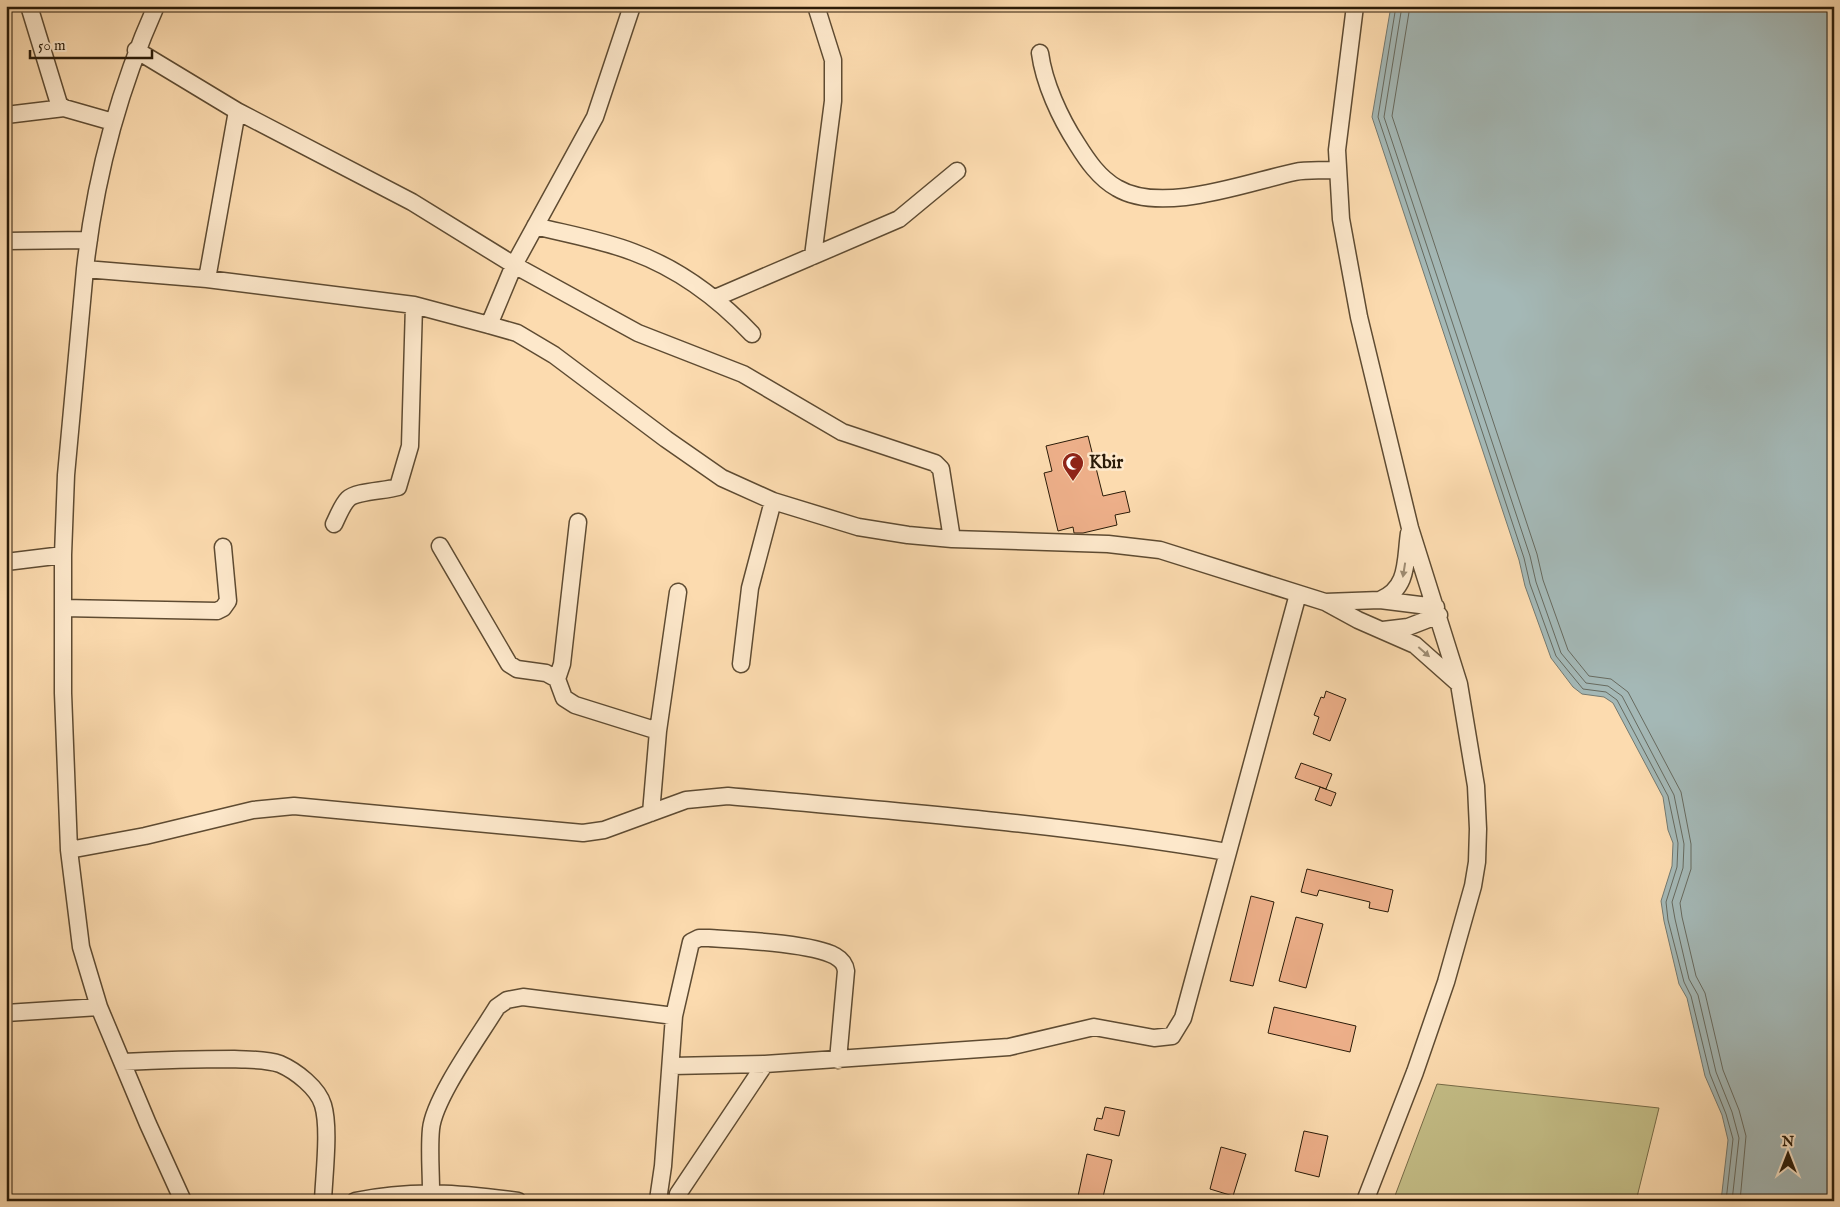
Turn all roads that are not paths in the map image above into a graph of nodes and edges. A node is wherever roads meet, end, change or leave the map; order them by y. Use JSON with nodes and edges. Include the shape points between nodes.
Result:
{"nodes":[{"id":1,"x":156,"y":6,"type":"edge"},
{"id":2,"x":632,"y":6,"type":"edge"},
{"id":3,"x":816,"y":6,"type":"edge"},
{"id":4,"x":1355,"y":6,"type":"edge"},
{"id":5,"x":29,"y":7,"type":"edge"},
{"id":6,"x":136,"y":50,"type":"junction"},
{"id":7,"x":1040,"y":53,"type":"dead end"},
{"id":8,"x":64,"y":108,"type":"junction"},
{"id":9,"x":237,"y":111,"type":"junction"},
{"id":10,"x":6,"y":115,"type":"edge"},
{"id":11,"x":113,"y":122,"type":"junction"},
{"id":12,"x":1337,"y":170,"type":"junction"},
{"id":13,"x":957,"y":171,"type":"dead end"},
{"id":14,"x":536,"y":226,"type":"junction"},
{"id":15,"x":88,"y":240,"type":"junction"},
{"id":16,"x":6,"y":241,"type":"edge"},
{"id":17,"x":813,"y":256,"type":"junction"},
{"id":18,"x":514,"y":265,"type":"junction"},
{"id":19,"x":85,"y":269,"type":"junction"},
{"id":20,"x":207,"y":278,"type":"junction"},
{"id":21,"x":715,"y":298,"type":"junction"},
{"id":22,"x":414,"y":305,"type":"junction"},
{"id":23,"x":490,"y":324,"type":"junction"},
{"id":24,"x":752,"y":334,"type":"dead end"},
{"id":25,"x":773,"y":501,"type":"junction"},
{"id":26,"x":578,"y":522,"type":"dead end"},
{"id":27,"x":334,"y":524,"type":"dead end"},
{"id":28,"x":1410,"y":528,"type":"junction"},
{"id":29,"x":952,"y":539,"type":"junction"},
{"id":30,"x":440,"y":546,"type":"dead end"},
{"id":31,"x":223,"y":547,"type":"dead end"},
{"id":32,"x":63,"y":555,"type":"junction"},
{"id":33,"x":6,"y":562,"type":"edge"},
{"id":34,"x":678,"y":592,"type":"dead end"},
{"id":35,"x":1298,"y":594,"type":"junction"},
{"id":36,"x":1380,"y":600,"type":"junction"},
{"id":37,"x":1325,"y":602,"type":"junction"},
{"id":38,"x":63,"y":608,"type":"junction"},
{"id":39,"x":1437,"y":611,"type":"junction"},
{"id":40,"x":1383,"y":630,"type":"junction"},
{"id":41,"x":741,"y":664,"type":"dead end"},
{"id":42,"x":557,"y":679,"type":"junction"},
{"id":43,"x":1458,"y":684,"type":"junction"},
{"id":44,"x":658,"y":731,"type":"junction"},
{"id":45,"x":651,"y":813,"type":"junction"},
{"id":46,"x":69,"y":850,"type":"junction"},
{"id":47,"x":1227,"y":852,"type":"junction"},
{"id":48,"x":99,"y":1007,"type":"junction"},
{"id":49,"x":6,"y":1013,"type":"edge"},
{"id":50,"x":674,"y":1016,"type":"junction"},
{"id":51,"x":838,"y":1060,"type":"junction"},
{"id":52,"x":123,"y":1062,"type":"junction"},
{"id":53,"x":765,"y":1064,"type":"junction"},
{"id":54,"x":672,"y":1066,"type":"junction"},
{"id":55,"x":431,"y":1192,"type":"junction"},
{"id":56,"x":678,"y":1197,"type":"edge"},
{"id":57,"x":657,"y":1200,"type":"edge"},
{"id":58,"x":182,"y":1201,"type":"edge"},
{"id":59,"x":323,"y":1201,"type":"edge"},
{"id":60,"x":355,"y":1201,"type":"edge"},
{"id":61,"x":518,"y":1201,"type":"edge"},
{"id":62,"x":1365,"y":1201,"type":"edge"}],
"edges":[{"from":1,"to":6,"type":"street"},
{"from":2,"to":14,"type":"street","via":[[595,117]]},
{"from":3,"to":17,"type":"street","via":[[833,60],[833,101]]},
{"from":4,"to":12,"type":"street","via":[[1342,99]]},
{"from":5,"to":8,"type":"street","via":[[52,84],[59,104]]},
{"from":6,"to":9,"type":"street"},
{"from":6,"to":11,"type":"street"},
{"from":7,"to":12,"type":"street","via":[[1042,67],[1067,129],[1091,166],[1117,188],[1142,197],[1169,198],[1236,188],[1297,171]]},
{"from":8,"to":10,"type":"street"},
{"from":8,"to":11,"type":"street"},
{"from":9,"to":18,"type":"street","via":[[412,202]]},
{"from":9,"to":20,"type":"street"},
{"from":11,"to":15,"type":"street"},
{"from":12,"to":28,"type":"street","via":[[1341,219],[1359,317]]},
{"from":13,"to":17,"type":"street","via":[[899,219]]},
{"from":14,"to":18,"type":"street"},
{"from":14,"to":21,"type":"street","via":[[630,251],[680,274]]},
{"from":15,"to":16,"type":"street"},
{"from":15,"to":19,"type":"street"},
{"from":17,"to":21,"type":"street"},
{"from":18,"to":23,"type":"street"},
{"from":18,"to":29,"type":"street","via":[[638,333],[743,374],[842,432],[935,463],[941,470]]},
{"from":19,"to":20,"type":"street"},
{"from":19,"to":32,"type":"street","via":[[66,475]]},
{"from":20,"to":22,"type":"street"},
{"from":21,"to":24,"type":"street"},
{"from":22,"to":23,"type":"street"},
{"from":22,"to":27,"type":"street","via":[[410,446],[398,487],[354,495],[347,500]]},
{"from":23,"to":25,"type":"street","via":[[517,334],[554,355],[722,478]]},
{"from":25,"to":29,"type":"street","via":[[858,526]]},
{"from":25,"to":41,"type":"street","via":[[750,588]]},
{"from":26,"to":42,"type":"street","via":[[563,655]]},
{"from":28,"to":36,"type":"street","one_way":true,"via":[[1402,582],[1391,596]]},
{"from":28,"to":39,"type":"street"},
{"from":29,"to":35,"type":"street","via":[[1108,544],[1160,550]]},
{"from":30,"to":42,"type":"street","via":[[509,664]]},
{"from":31,"to":38,"type":"street","via":[[228,601],[217,611]]},
{"from":32,"to":33,"type":"street"},
{"from":32,"to":38,"type":"street"},
{"from":34,"to":44,"type":"street"},
{"from":35,"to":37,"type":"street"},
{"from":35,"to":47,"type":"street"},
{"from":36,"to":37,"type":"street"},
{"from":36,"to":39,"type":"street"},
{"from":37,"to":40,"type":"street"},
{"from":38,"to":46,"type":"street"},
{"from":39,"to":40,"type":"street","via":[[1408,627]]},
{"from":39,"to":43,"type":"street"},
{"from":40,"to":43,"type":"street","one_way":true,"via":[[1415,645]]},
{"from":42,"to":44,"type":"street","via":[[564,698],[575,705]]},
{"from":43,"to":62,"type":"street","via":[[1478,809],[1473,886],[1443,991]]},
{"from":44,"to":45,"type":"street"},
{"from":45,"to":46,"type":"street","via":[[604,830],[583,833],[294,806],[253,810]]},
{"from":45,"to":47,"type":"street","via":[[686,800],[728,796],[1053,826]]},
{"from":46,"to":48,"type":"street","via":[[81,947]]},
{"from":47,"to":51,"type":"street","via":[[1183,1018],[1172,1036],[1154,1038],[1094,1027],[1009,1047]]},
{"from":48,"to":49,"type":"street"},
{"from":48,"to":52,"type":"street"},
{"from":50,"to":51,"type":"street","via":[[688,946],[694,939],[745,940],[822,951],[845,965]]},
{"from":50,"to":54,"type":"street"},
{"from":50,"to":55,"type":"street","via":[[524,997],[507,1000],[497,1006],[448,1086],[431,1128]]},
{"from":51,"to":53,"type":"street"},
{"from":52,"to":58,"type":"street"},
{"from":52,"to":59,"type":"street","via":[[191,1058],[260,1060],[280,1064],[298,1075],[311,1086],[323,1104],[326,1122]]},
{"from":53,"to":54,"type":"street"},
{"from":53,"to":56,"type":"street"},
{"from":54,"to":57,"type":"street"},
{"from":55,"to":60,"type":"street","via":[[392,1194]]},
{"from":55,"to":61,"type":"street"},
{"from":56,"to":57,"type":"street"}]}
